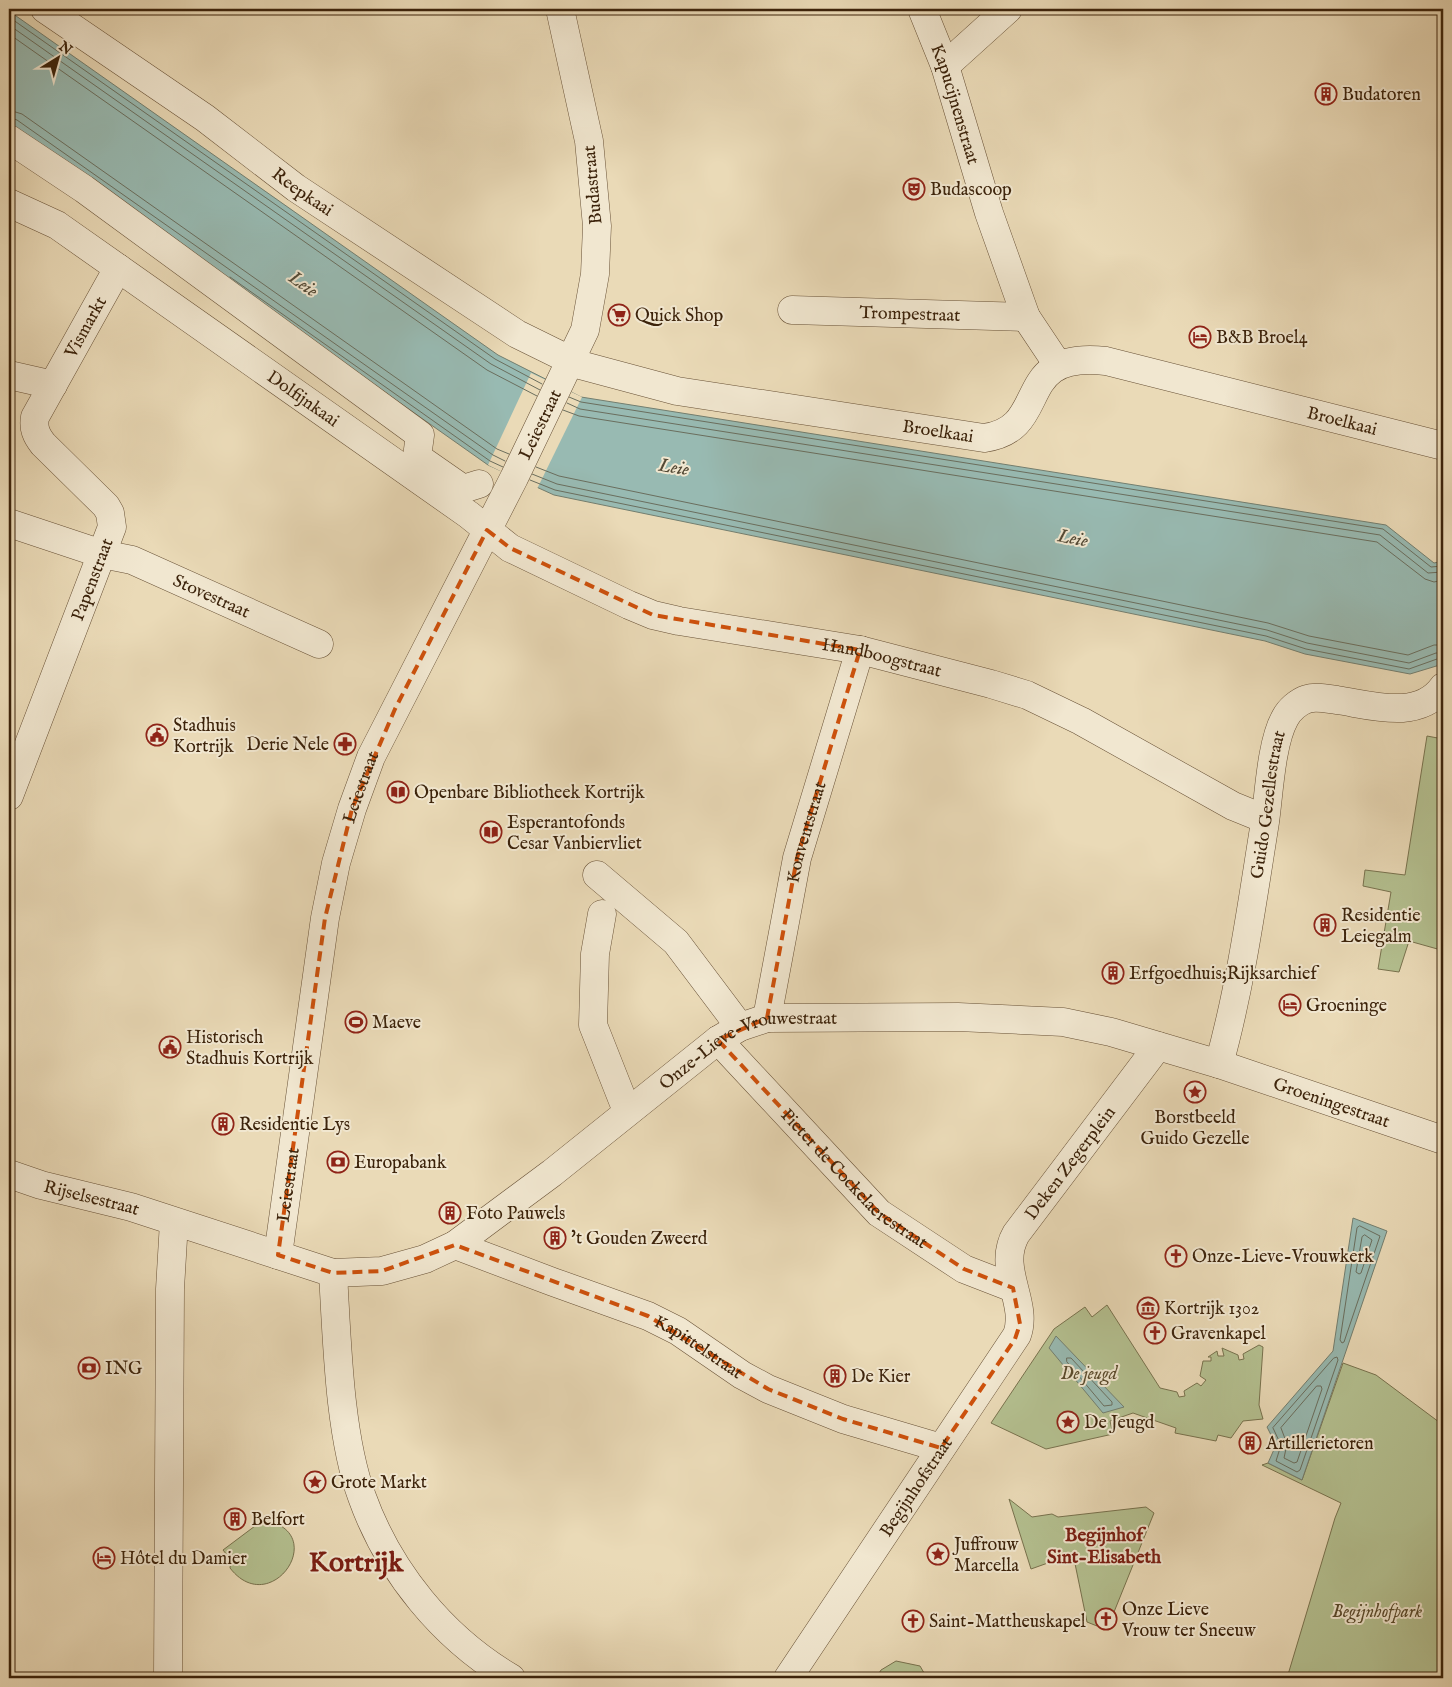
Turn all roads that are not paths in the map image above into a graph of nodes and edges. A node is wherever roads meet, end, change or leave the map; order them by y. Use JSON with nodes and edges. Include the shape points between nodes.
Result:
{"nodes":[{"id":1,"x":45,"y":9,"type":"edge"},
{"id":2,"x":560,"y":9,"type":"edge"},
{"id":3,"x":922,"y":9,"type":"edge"},
{"id":4,"x":1008,"y":9,"type":"edge"},
{"id":5,"x":945,"y":66,"type":"junction"},
{"id":6,"x":10,"y":144,"type":"edge"},
{"id":7,"x":9,"y":203,"type":"edge"},
{"id":8,"x":118,"y":268,"type":"junction"},
{"id":9,"x":792,"y":310,"type":"dead end"},
{"id":10,"x":1026,"y":318,"type":"junction"},
{"id":11,"x":571,"y":361,"type":"junction"},
{"id":12,"x":1058,"y":365,"type":"junction"},
{"id":13,"x":9,"y":375,"type":"edge"},
{"id":14,"x":53,"y":385,"type":"junction"},
{"id":15,"x":1443,"y":446,"type":"edge"},
{"id":16,"x":479,"y":484,"type":"dead end"},
{"id":17,"x":9,"y":523,"type":"edge"},
{"id":18,"x":487,"y":530,"type":"junction"},
{"id":19,"x":102,"y":554,"type":"junction"},
{"id":20,"x":319,"y":644,"type":"dead end"},
{"id":21,"x":860,"y":650,"type":"junction"},
{"id":22,"x":1443,"y":687,"type":"edge"},
{"id":23,"x":9,"y":796,"type":"edge"},
{"id":24,"x":1265,"y":819,"type":"junction"},
{"id":25,"x":597,"y":875,"type":"dead end"},
{"id":26,"x":602,"y":914,"type":"dead end"},
{"id":27,"x":767,"y":1018,"type":"junction"},
{"id":28,"x":729,"y":1033,"type":"junction"},
{"id":29,"x":1158,"y":1046,"type":"junction"},
{"id":30,"x":1219,"y":1064,"type":"junction"},
{"id":31,"x":629,"y":1109,"type":"junction"},
{"id":32,"x":1443,"y":1140,"type":"edge"},
{"id":33,"x":9,"y":1174,"type":"edge"},
{"id":34,"x":174,"y":1222,"type":"junction"},
{"id":35,"x":455,"y":1245,"type":"junction"},
{"id":36,"x":278,"y":1255,"type":"junction"},
{"id":37,"x":333,"y":1273,"type":"junction"},
{"id":38,"x":1014,"y":1288,"type":"junction"},
{"id":39,"x":941,"y":1448,"type":"junction"},
{"id":40,"x":168,"y":1678,"type":"edge"},
{"id":41,"x":511,"y":1678,"type":"edge"},
{"id":42,"x":788,"y":1678,"type":"edge"}],
"edges":[{"from":1,"to":11,"type":"street","name":"Reepkaai","via":[[205,118],[296,188],[517,334]]},
{"from":2,"to":11,"type":"street","name":"Budastraat","via":[[589,141],[597,226],[592,296],[585,330]]},
{"from":3,"to":5,"type":"street","name":"Kapucijnenstraat"},
{"from":4,"to":5,"type":"street"},
{"from":5,"to":10,"type":"street","name":"Kapucijnenstraat","via":[[989,213]]},
{"from":6,"to":16,"type":"street","via":[[92,195],[420,435],[417,457],[463,489]]},
{"from":7,"to":8,"type":"street","name":"Dolfijnkaai","via":[[57,225]]},
{"from":8,"to":14,"type":"street","name":"Vismarkt"},
{"from":8,"to":18,"type":"street","name":"Dolfijnkaai","via":[[469,514]]},
{"from":9,"to":10,"type":"street","name":"Trompestraat"},
{"from":10,"to":12,"type":"street","name":"Kapucijnenstraat"},
{"from":11,"to":12,"type":"street","name":"Broelkaai","via":[[677,391],[979,438],[1004,434],[1019,422],[1042,377]]},
{"from":11,"to":18,"type":"street","name":"Leiestraat"},
{"from":12,"to":15,"type":"street","name":"Broelkaai","via":[[1086,358],[1106,361]]},
{"from":13,"to":14,"type":"street"},
{"from":14,"to":19,"type":"street","name":"Papenstraat","via":[[35,417],[35,431],[42,444],[100,499],[110,513],[112,527]]},
{"from":17,"to":19,"type":"street","name":"Stovestraat"},
{"from":18,"to":21,"type":"street","name":"Handboogstraat","via":[[510,548],[653,615]]},
{"from":18,"to":36,"type":"street","name":"Leiestraat","via":[[394,708],[352,809],[336,863],[325,918]]},
{"from":19,"to":20,"type":"street","name":"Stovestraat","via":[[132,560]]},
{"from":19,"to":23,"type":"street","name":"Papenstraat"},
{"from":21,"to":24,"type":"street","name":"Handboogstraat","via":[[1027,696],[1081,721],[1234,806]]},
{"from":21,"to":27,"type":"street","name":"Konventstraat","via":[[798,858]]},
{"from":22,"to":24,"type":"street","name":"Guido Gezellestraat","via":[[1421,704],[1402,709],[1325,698],[1308,698],[1294,706],[1280,731]]},
{"from":24,"to":30,"type":"street","name":"Guido Gezellestraat","via":[[1246,943]]},
{"from":25,"to":28,"type":"street","name":"Pieter de Cockelaerestraat","via":[[676,942]]},
{"from":26,"to":31,"type":"street","via":[[595,954],[593,1025]]},
{"from":27,"to":28,"type":"street","name":"Onze-Lieve-Vrouwestraat"},
{"from":27,"to":29,"type":"street","name":"Onze-Lieve-Vrouwestraat","via":[[1020,1018],[1064,1022]]},
{"from":28,"to":31,"type":"street","name":"Onze-Lieve-Vrouwestraat"},
{"from":28,"to":38,"type":"street","name":"Pieter de Cockelaerestraat","via":[[879,1213],[964,1269]]},
{"from":29,"to":30,"type":"street","name":"Onze-Lieve-Vrouwestraat"},
{"from":29,"to":38,"type":"street","name":"Deken Zegerplein","via":[[1016,1234],[1009,1254]]},
{"from":30,"to":32,"type":"street","name":"Groeningestraat"},
{"from":31,"to":35,"type":"street","name":"Onze-Lieve-Vrouwestraat","via":[[552,1173]]},
{"from":33,"to":34,"type":"street","name":"Rijselsestraat"},
{"from":34,"to":36,"type":"street"},
{"from":34,"to":40,"type":"street","via":[[170,1290]]},
{"from":35,"to":37,"type":"street","name":"Onze-Lieve-Vrouwestraat","via":[[382,1271]]},
{"from":35,"to":39,"type":"street","name":"Kapittelstraat","via":[[648,1316],[678,1331],[768,1389],[843,1419]]},
{"from":36,"to":37,"type":"street"},
{"from":37,"to":41,"type":"street","via":[[343,1401],[351,1456],[362,1498],[389,1554],[433,1616],[463,1645]]},
{"from":38,"to":39,"type":"street","name":"Begijnhofstraat","via":[[1020,1324],[1017,1335]]},
{"from":39,"to":42,"type":"street","name":"Begijnhofstraat"}]}
